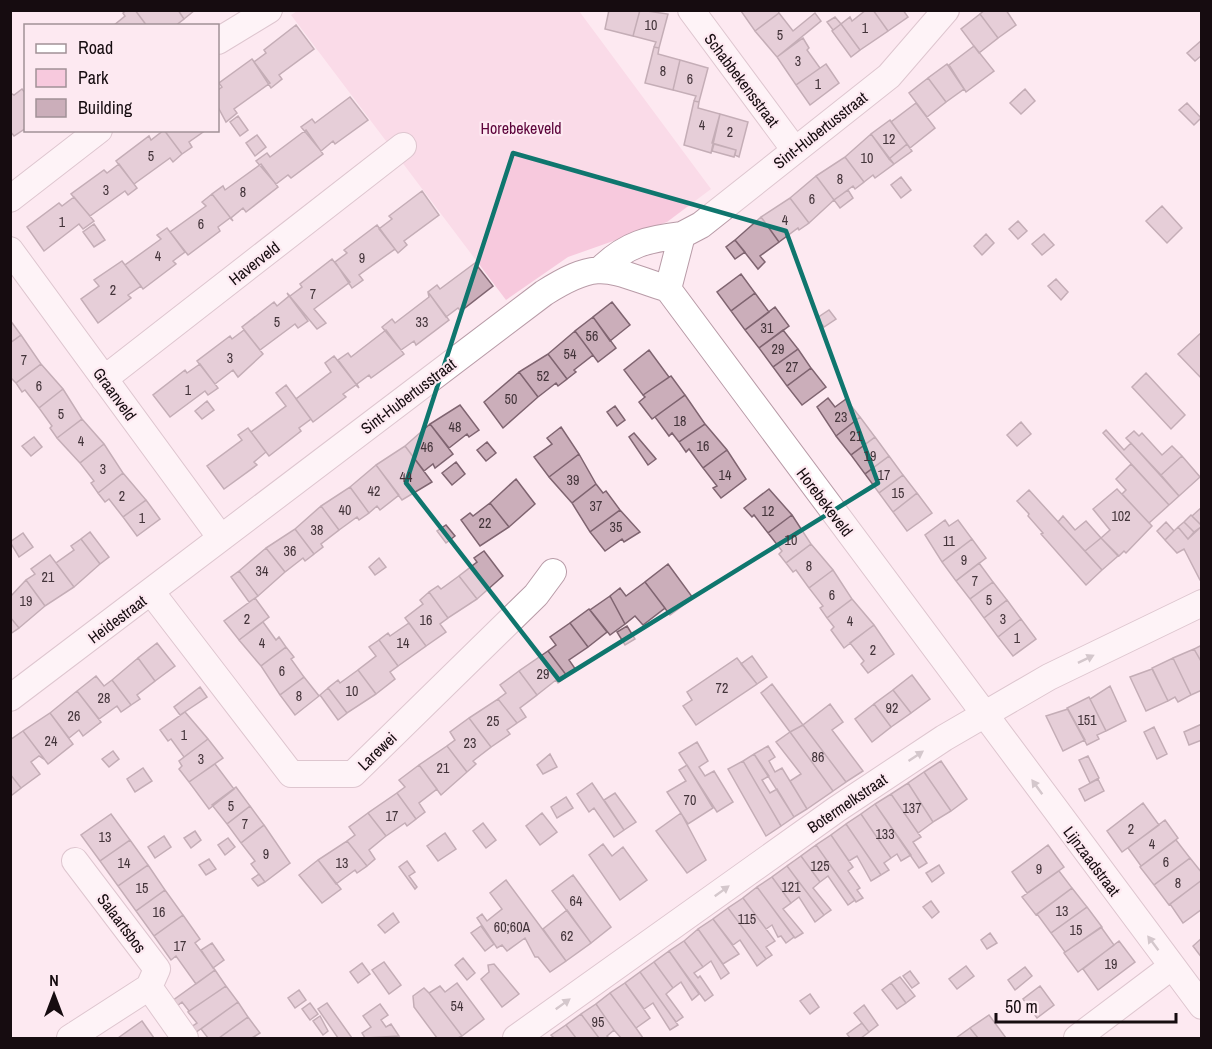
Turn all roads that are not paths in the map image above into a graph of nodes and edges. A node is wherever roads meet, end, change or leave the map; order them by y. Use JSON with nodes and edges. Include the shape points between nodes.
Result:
{"nodes":[{"id":1,"x":269,"y":10,"type":"edge"},
{"id":2,"x":691,"y":10,"type":"edge"},
{"id":3,"x":946,"y":10,"type":"edge"},
{"id":4,"x":219,"y":40,"type":"edge"},
{"id":5,"x":96,"y":132,"type":"edge"},
{"id":6,"x":403,"y":147,"type":"dead end"},
{"id":7,"x":794,"y":149,"type":"junction"},
{"id":8,"x":10,"y":199,"type":"edge"},
{"id":9,"x":682,"y":235,"type":"junction"},
{"id":10,"x":10,"y":250,"type":"edge"},
{"id":11,"x":602,"y":268,"type":"junction"},
{"id":12,"x":668,"y":289,"type":"junction"},
{"id":13,"x":104,"y":379,"type":"junction"},
{"id":14,"x":221,"y":538,"type":"junction"},
{"id":15,"x":553,"y":572,"type":"dead end"},
{"id":16,"x":152,"y":593,"type":"junction"},
{"id":17,"x":1202,"y":603,"type":"edge"},
{"id":18,"x":10,"y":698,"type":"edge"},
{"id":19,"x":984,"y":715,"type":"junction"},
{"id":20,"x":75,"y":861,"type":"dead end"},
{"id":21,"x":1171,"y":967,"type":"junction"},
{"id":22,"x":149,"y":987,"type":"junction"},
{"id":23,"x":1202,"y":1006,"type":"edge"},
{"id":24,"x":70,"y":1038,"type":"edge"},
{"id":25,"x":185,"y":1038,"type":"edge"},
{"id":26,"x":516,"y":1038,"type":"edge"},
{"id":27,"x":1077,"y":1038,"type":"edge"}],
"edges":[{"from":1,"to":4,"type":"street"},
{"from":2,"to":7,"type":"street","name":"Schabbekensstraat"},
{"from":3,"to":7,"type":"street","name":"Sint-Hubertusstraat","via":[[889,76]]},
{"from":5,"to":8,"type":"street"},
{"from":6,"to":13,"type":"street","name":"Haverveld"},
{"from":7,"to":9,"type":"street","name":"Sint-Hubertusstraat","via":[[700,225]]},
{"from":9,"to":11,"type":"street","name":"Sint-Hubertusstraat","via":[[656,238],[620,251]]},
{"from":9,"to":12,"type":"street"},
{"from":10,"to":13,"type":"street","name":"Graanveld"},
{"from":11,"to":12,"type":"street"},
{"from":11,"to":14,"type":"street","name":"Sint-Hubertusstraat","via":[[574,274],[544,293]]},
{"from":12,"to":19,"type":"street","name":"Horebekeveld"},
{"from":13,"to":14,"type":"street","name":"Graanveld"},
{"from":14,"to":16,"type":"street","name":"Heidestraat"},
{"from":15,"to":16,"type":"street","name":"Larewei","via":[[536,595],[353,774],[291,774]]},
{"from":16,"to":18,"type":"street","name":"Heidestraat"},
{"from":19,"to":17,"type":"street","name":"Botermelkstraat","one_way":true,"via":[[1049,677]]},
{"from":21,"to":19,"type":"street","name":"Lijnzaadstraat","one_way":true},
{"from":26,"to":19,"type":"street","name":"Botermelkstraat","one_way":true,"via":[[837,809]]},
{"from":20,"to":22,"type":"street","name":"Salaartsbos","via":[[156,969]]},
{"from":21,"to":23,"type":"street","name":"Lijnzaadstraat"},
{"from":21,"to":27,"type":"street"},
{"from":22,"to":24,"type":"street"},
{"from":22,"to":25,"type":"street"}]}
